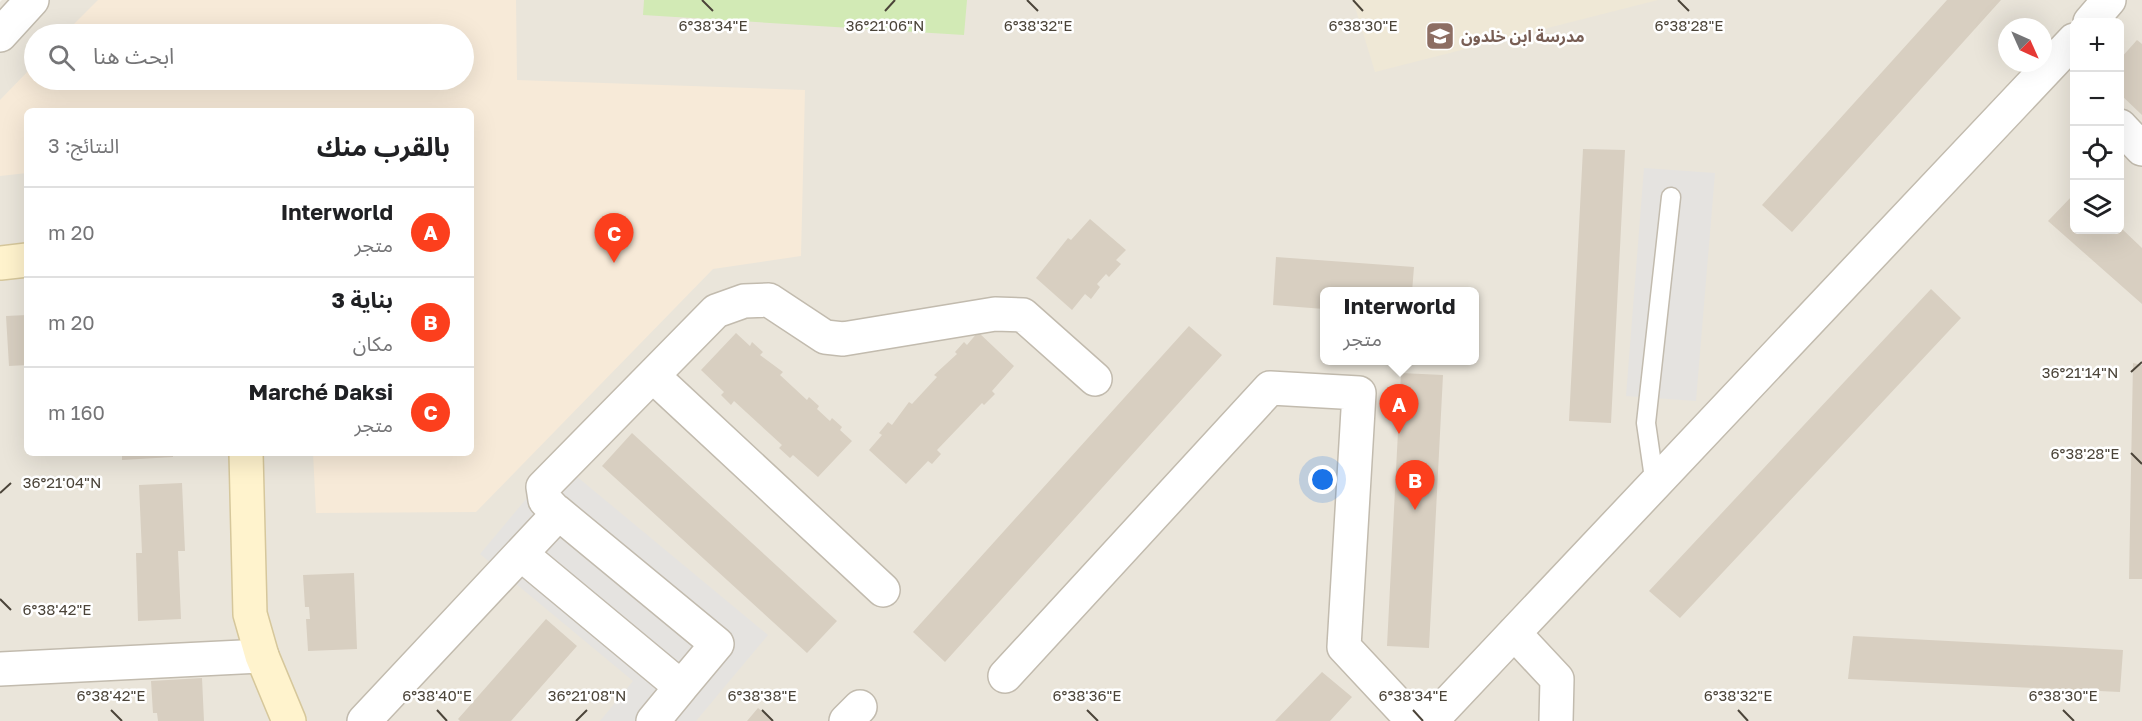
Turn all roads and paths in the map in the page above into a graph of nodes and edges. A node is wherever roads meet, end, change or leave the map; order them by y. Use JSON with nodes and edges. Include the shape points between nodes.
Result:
{"nodes":[{"id":1,"x":32,"y":0,"type":"edge"},
{"id":2,"x":2109,"y":0,"type":"edge"},
{"id":3,"x":2093,"y":18,"type":"edge"},
{"id":4,"x":0,"y":35,"type":"edge"},
{"id":5,"x":2069,"y":60,"type":"edge"},
{"id":6,"x":2124,"y":130,"type":"edge"},
{"id":7,"x":2142,"y":149,"type":"edge"},
{"id":8,"x":1671,"y":197,"type":"dead end"},
{"id":9,"x":24,"y":260,"type":"edge"},
{"id":10,"x":0,"y":263,"type":"edge"},
{"id":11,"x":653,"y":376,"type":"junction"},
{"id":12,"x":1095,"y":379,"type":"dead end"},
{"id":13,"x":246,"y":456,"type":"edge"},
{"id":14,"x":1655,"y":485,"type":"junction"},
{"id":15,"x":556,"y":511,"type":"junction"},
{"id":16,"x":521,"y":554,"type":"junction"},
{"id":17,"x":883,"y":590,"type":"dead end"},
{"id":18,"x":1514,"y":633,"type":"junction"},
{"id":19,"x":262,"y":656,"type":"junction"},
{"id":20,"x":0,"y":669,"type":"edge"},
{"id":21,"x":1005,"y":676,"type":"dead end"},
{"id":22,"x":681,"y":687,"type":"junction"},
{"id":23,"x":1395,"y":715,"type":"edge"},
{"id":24,"x":1432,"y":720,"type":"edge"},
{"id":25,"x":289,"y":721,"type":"edge"},
{"id":26,"x":364,"y":721,"type":"edge"},
{"id":27,"x":653,"y":721,"type":"edge"},
{"id":28,"x":1556,"y":721,"type":"edge"}],
"edges":[{"from":1,"to":4,"type":"street"},
{"from":2,"to":3,"type":"street"},
{"from":5,"to":14,"type":"street"},
{"from":6,"to":7,"type":"street"},
{"from":8,"to":14,"type":"lane","via":[[1646,423]]},
{"from":9,"to":10,"type":"main road"},
{"from":11,"to":12,"type":"street","via":[[717,311],[744,301],[769,300],[825,337],[843,339],[995,314],[1023,315]]},
{"from":11,"to":15,"type":"street","via":[[543,487],[545,500]]},
{"from":11,"to":17,"type":"street"},
{"from":13,"to":19,"type":"main road","via":[[250,614]]},
{"from":14,"to":18,"type":"street"},
{"from":15,"to":16,"type":"street","via":[[558,514]]},
{"from":15,"to":22,"type":"street","via":[[717,644]]},
{"from":16,"to":22,"type":"street"},
{"from":16,"to":26,"type":"street"},
{"from":18,"to":24,"type":"street"},
{"from":18,"to":28,"type":"street","via":[[1557,679]]},
{"from":19,"to":20,"type":"street"},
{"from":19,"to":25,"type":"main road"},
{"from":21,"to":23,"type":"street","via":[[1270,388],[1359,393],[1344,647]]},
{"from":22,"to":27,"type":"street"},
{"from":23,"to":24,"type":"street"}]}
